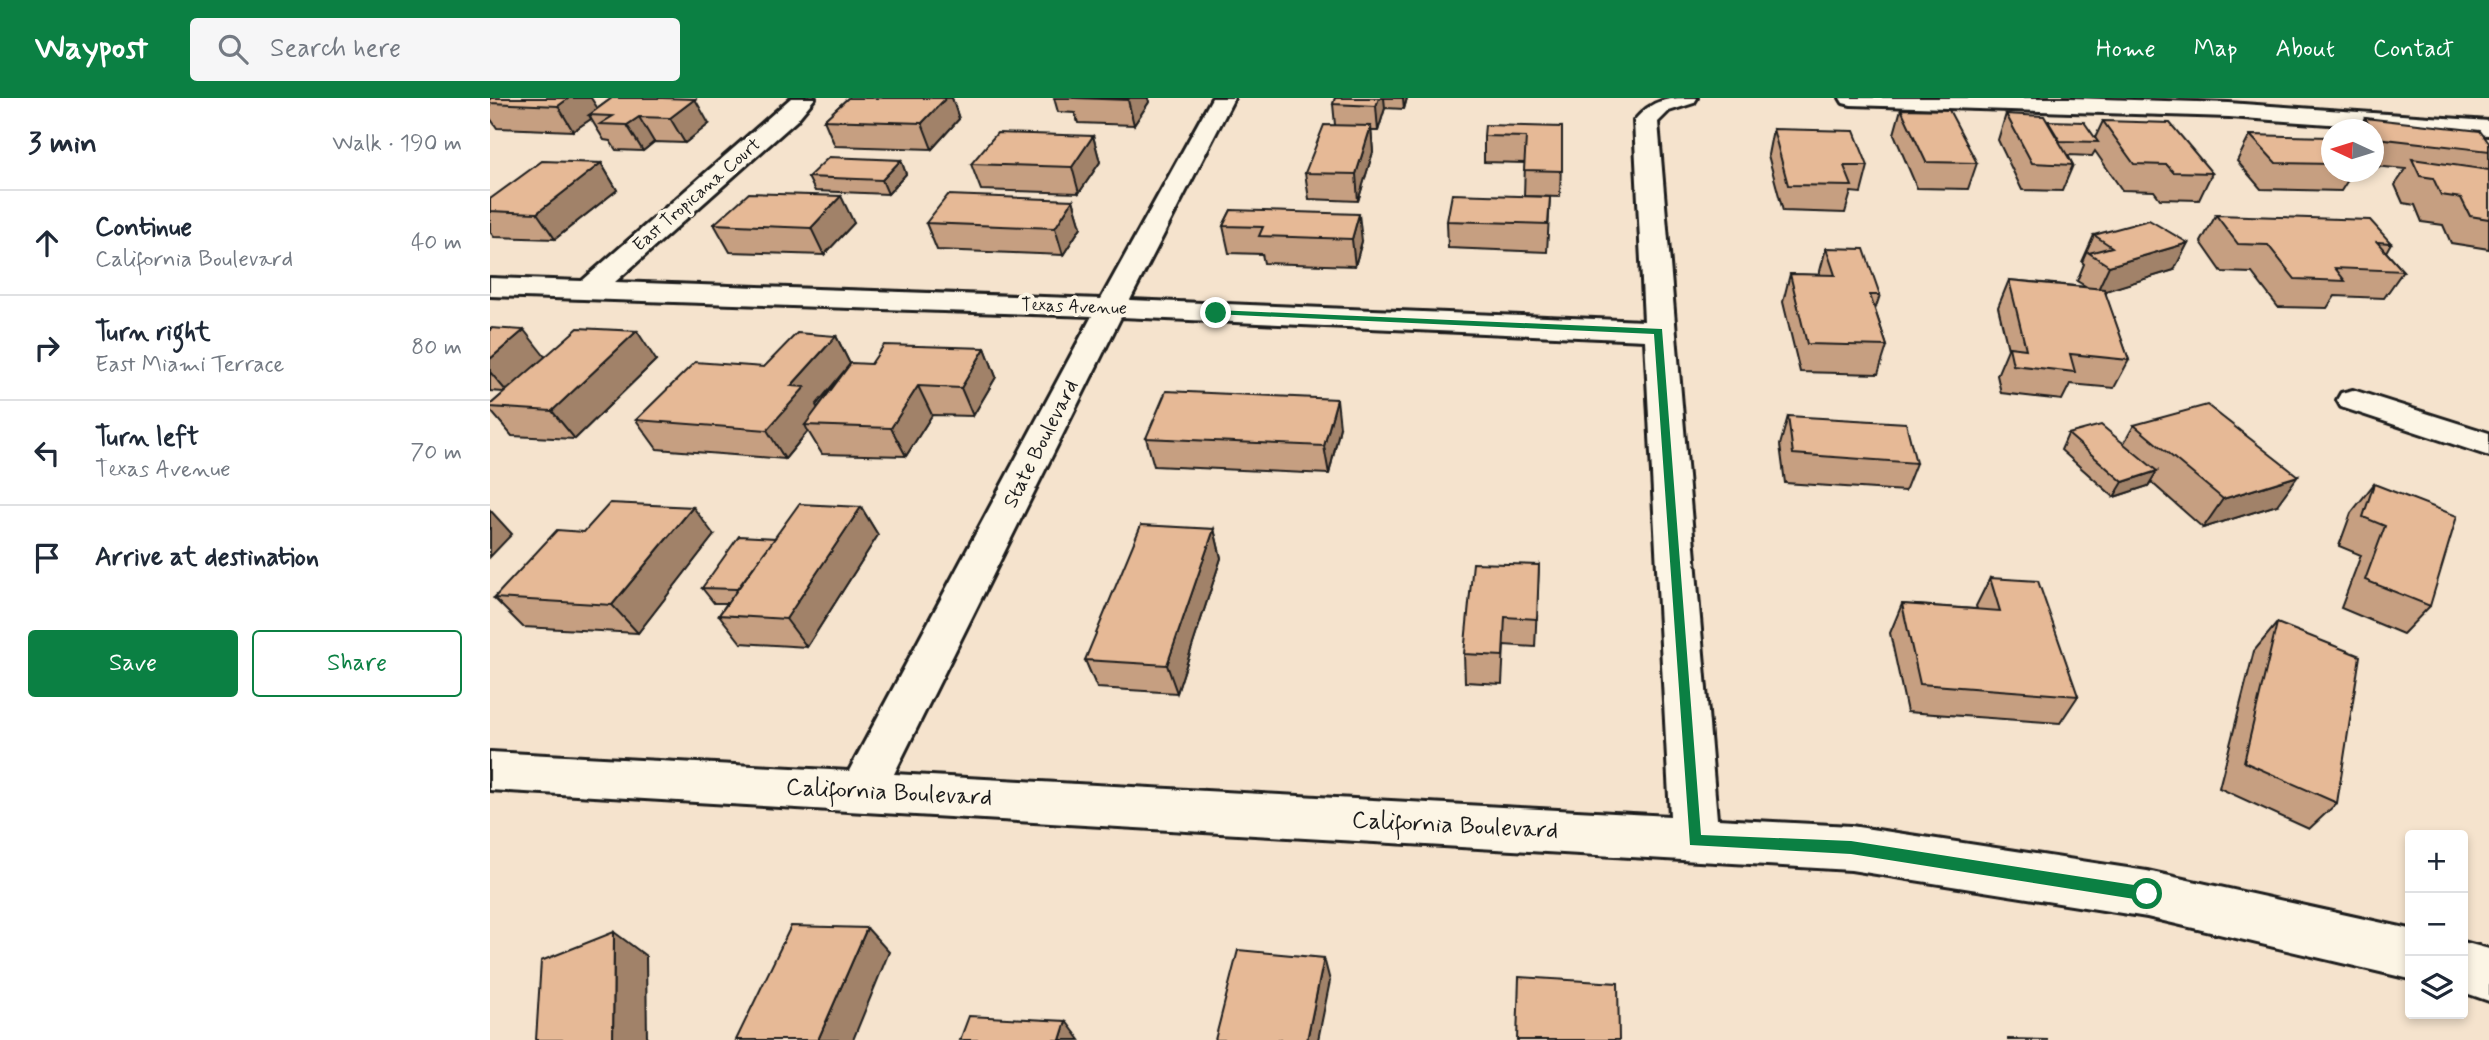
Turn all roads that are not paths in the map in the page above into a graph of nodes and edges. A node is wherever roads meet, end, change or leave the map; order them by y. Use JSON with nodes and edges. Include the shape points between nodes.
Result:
{"nodes":[{"id":1,"x":804,"y":98,"type":"edge"},
{"id":2,"x":1223,"y":98,"type":"edge"},
{"id":3,"x":1686,"y":98,"type":"edge"},
{"id":4,"x":1851,"y":98,"type":"edge"},
{"id":5,"x":2093,"y":102,"type":"edge"},
{"id":6,"x":2489,"y":128,"type":"edge"},
{"id":7,"x":490,"y":287,"type":"edge"},
{"id":8,"x":587,"y":291,"type":"junction"},
{"id":9,"x":1111,"y":308,"type":"junction"},
{"id":10,"x":1659,"y":331,"type":"junction"},
{"id":11,"x":2353,"y":400,"type":"dead end"},
{"id":12,"x":2489,"y":445,"type":"edge"},
{"id":13,"x":490,"y":771,"type":"edge"},
{"id":14,"x":862,"y":791,"type":"junction"},
{"id":15,"x":1695,"y":841,"type":"junction"},
{"id":16,"x":2405,"y":953,"type":"edge"},
{"id":17,"x":2468,"y":969,"type":"edge"},
{"id":18,"x":2489,"y":975,"type":"edge"}],
"edges":[{"from":1,"to":8,"type":"street","name":"East Tropicana Court"},
{"from":2,"to":9,"type":"street","name":"State Boulevard"},
{"from":3,"to":10,"type":"street","via":[[1661,106],[1646,121]]},
{"from":4,"to":5,"type":"street"},
{"from":5,"to":6,"type":"street"},
{"from":7,"to":8,"type":"street","name":"Texas Avenue"},
{"from":8,"to":9,"type":"street","name":"Texas Avenue"},
{"from":9,"to":10,"type":"street","name":"Texas Avenue"},
{"from":9,"to":14,"type":"street","name":"State Boulevard"},
{"from":10,"to":15,"type":"street"},
{"from":11,"to":12,"type":"street"},
{"from":13,"to":14,"type":"street","name":"California Boulevard"},
{"from":14,"to":15,"type":"street","name":"California Boulevard"},
{"from":15,"to":16,"type":"street","name":"California Boulevard","via":[[1851,848],[2147,894]]},
{"from":17,"to":18,"type":"street"}]}
